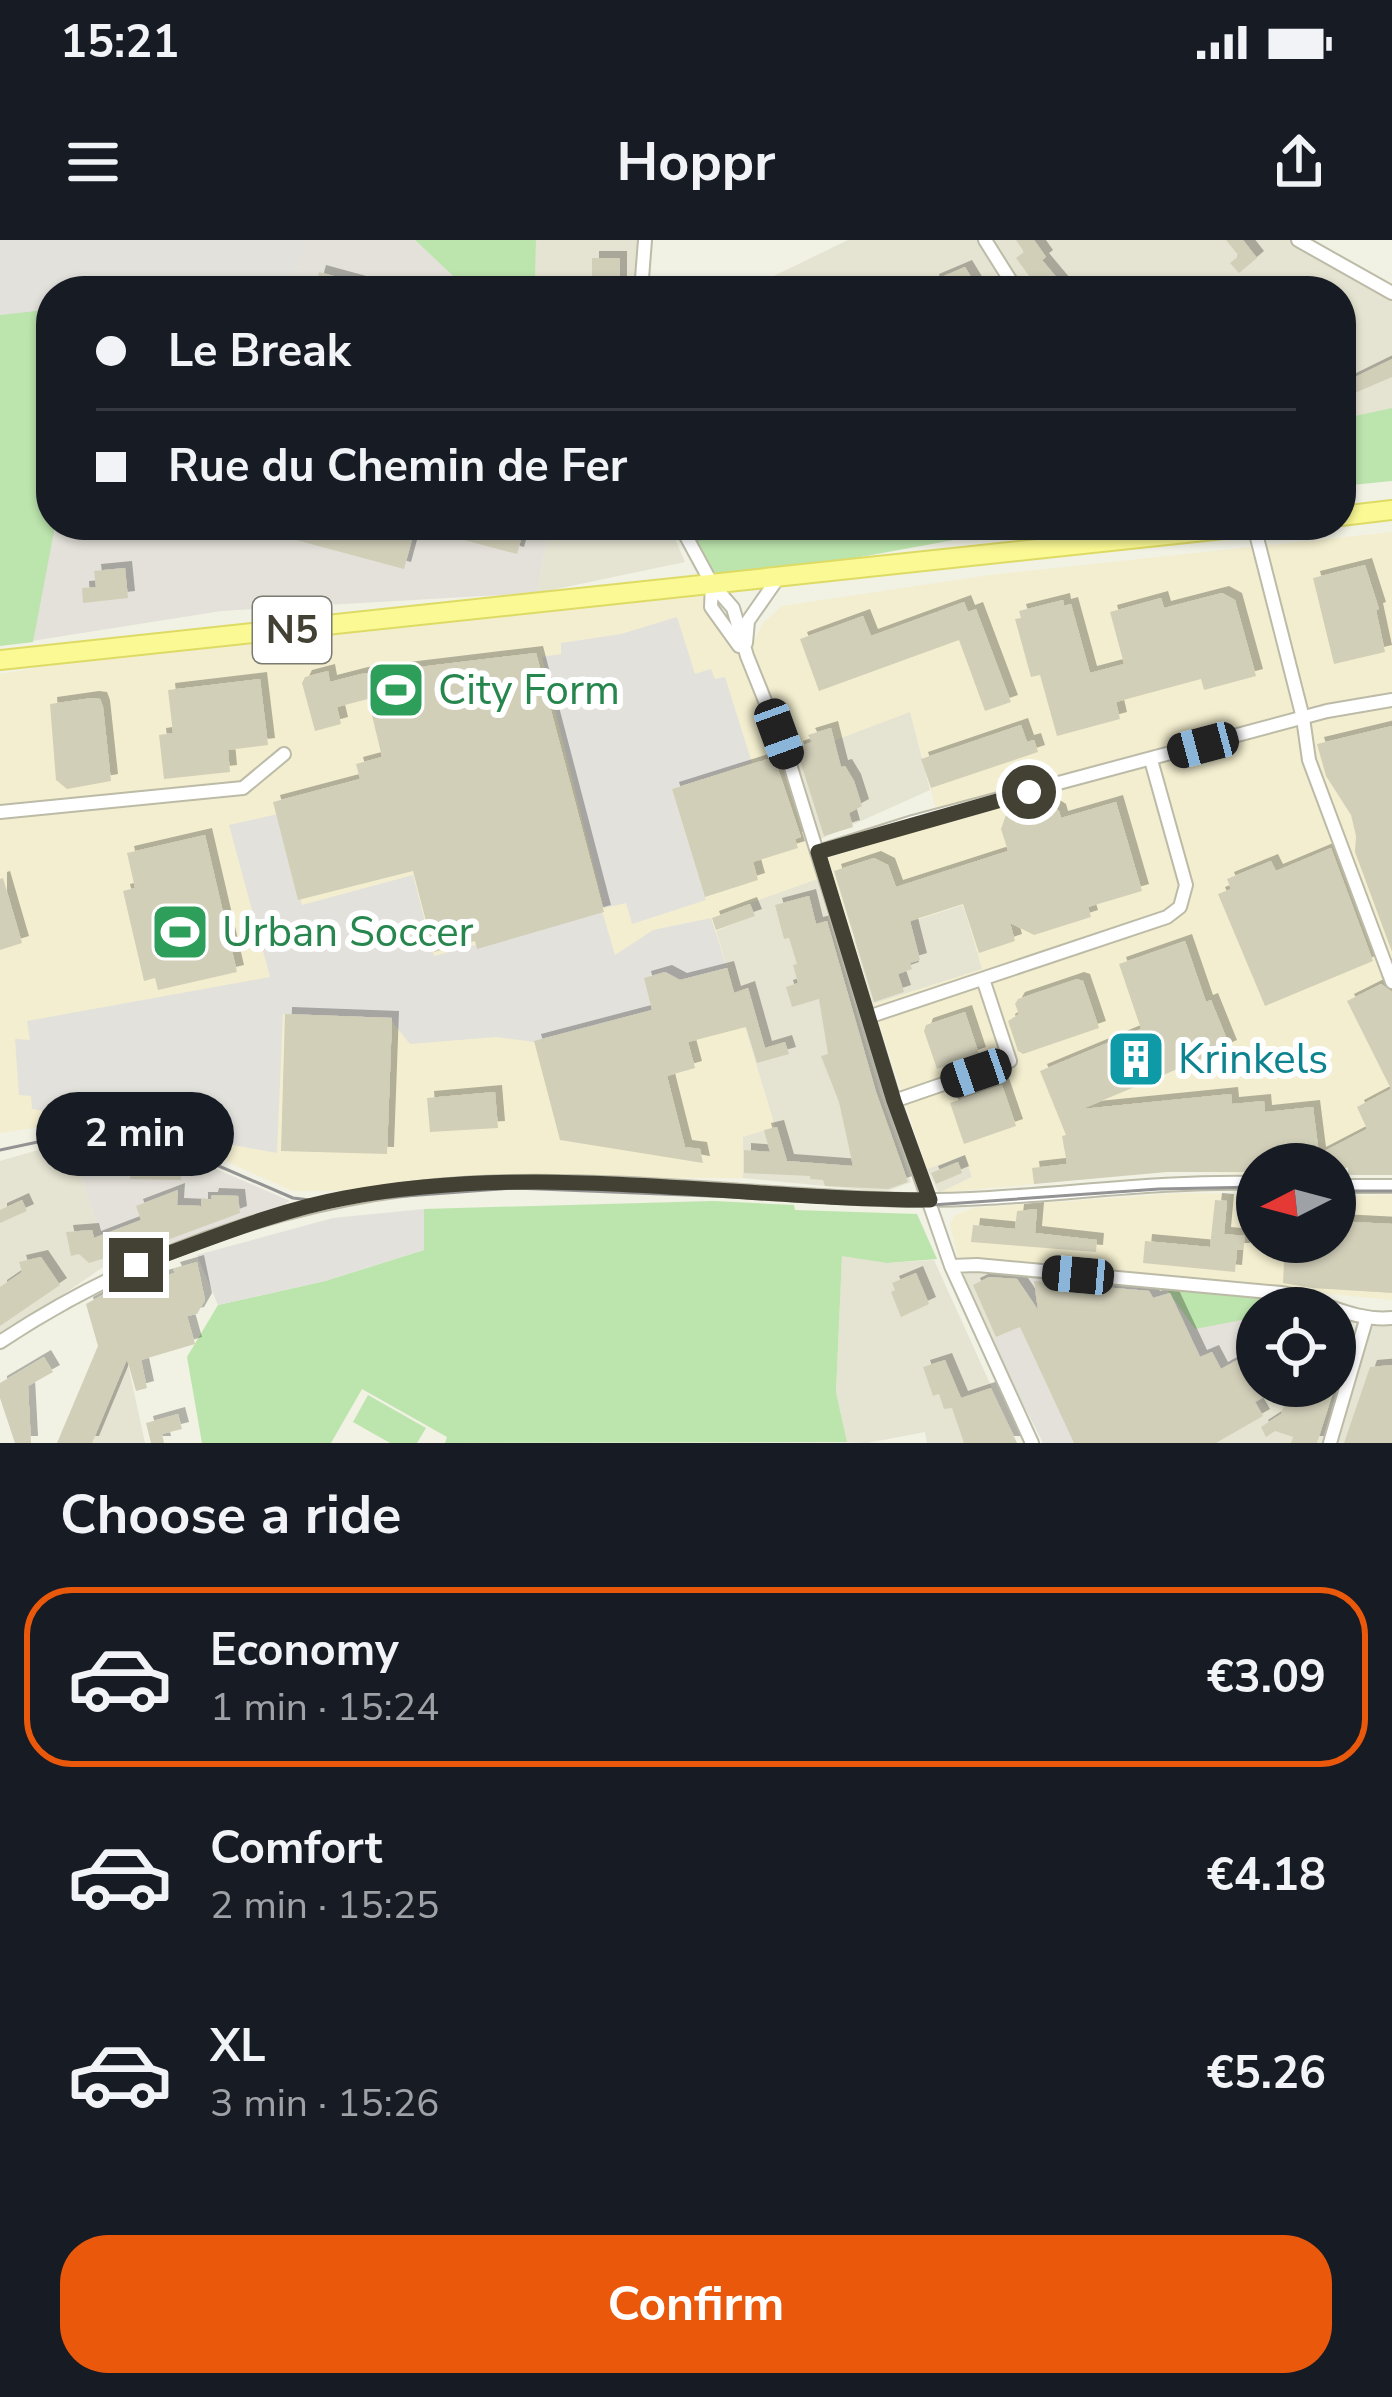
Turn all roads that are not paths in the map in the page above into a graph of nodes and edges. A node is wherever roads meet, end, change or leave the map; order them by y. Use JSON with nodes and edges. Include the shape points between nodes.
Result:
{"nodes":[{"id":1,"x":646,"y":240,"type":"edge"},
{"id":2,"x":985,"y":240,"type":"edge"},
{"id":3,"x":1298,"y":240,"type":"edge"},
{"id":4,"x":642,"y":276,"type":"edge"},
{"id":5,"x":1008,"y":276,"type":"edge"},
{"id":6,"x":1392,"y":293,"type":"edge"},
{"id":7,"x":1392,"y":511,"type":"edge"},
{"id":8,"x":1356,"y":515,"type":"edge"},
{"id":9,"x":688,"y":540,"type":"edge"},
{"id":10,"x":1121,"y":540,"type":"edge"},
{"id":11,"x":1261,"y":540,"type":"edge"},
{"id":12,"x":778,"y":578,"type":"junction"},
{"id":13,"x":712,"y":584,"type":"junction"},
{"id":14,"x":747,"y":656,"type":"junction"},
{"id":15,"x":0,"y":660,"type":"edge"},
{"id":16,"x":1392,"y":700,"type":"edge"},
{"id":17,"x":1304,"y":718,"type":"junction"},
{"id":18,"x":284,"y":754,"type":"dead end"},
{"id":19,"x":1151,"y":760,"type":"junction"},
{"id":20,"x":0,"y":812,"type":"edge"},
{"id":21,"x":818,"y":852,"type":"junction"},
{"id":22,"x":983,"y":979,"type":"junction"},
{"id":23,"x":1392,"y":982,"type":"edge"},
{"id":24,"x":868,"y":1017,"type":"junction"},
{"id":25,"x":894,"y":1101,"type":"junction"},
{"id":26,"x":1236,"y":1183,"type":"edge"},
{"id":27,"x":1356,"y":1186,"type":"edge"},
{"id":28,"x":1392,"y":1186,"type":"edge"},
{"id":29,"x":930,"y":1200,"type":"junction"},
{"id":30,"x":951,"y":1266,"type":"junction"},
{"id":31,"x":1392,"y":1318,"type":"edge"},
{"id":32,"x":1366,"y":1320,"type":"junction"},
{"id":33,"x":0,"y":1342,"type":"edge"},
{"id":34,"x":1032,"y":1443,"type":"edge"},
{"id":35,"x":1330,"y":1443,"type":"edge"}],
"edges":[{"from":1,"to":4,"type":"street"},
{"from":2,"to":5,"type":"street"},
{"from":3,"to":6,"type":"street"},
{"from":7,"to":8,"type":"main road"},
{"from":9,"to":13,"type":"street"},
{"from":10,"to":12,"type":"main road","number":"N5"},
{"from":11,"to":17,"type":"street"},
{"from":12,"to":13,"type":"main road","number":"N5"},
{"from":12,"to":14,"type":"street","via":[[748,621]]},
{"from":13,"to":14,"type":"street","via":[[711,607]]},
{"from":13,"to":15,"type":"main road","number":"N5"},
{"from":14,"to":21,"type":"street"},
{"from":16,"to":17,"type":"street"},
{"from":17,"to":19,"type":"street"},
{"from":17,"to":23,"type":"street","via":[[1310,760]]},
{"from":18,"to":20,"type":"street","via":[[243,788]]},
{"from":19,"to":21,"type":"street"},
{"from":19,"to":22,"type":"street","via":[[1186,885],[1180,907]]},
{"from":21,"to":24,"type":"street"},
{"from":22,"to":24,"type":"street"},
{"from":22,"to":25,"type":"street","via":[[1010,1061]]},
{"from":24,"to":25,"type":"street"},
{"from":25,"to":29,"type":"street"},
{"from":26,"to":29,"type":"street"},
{"from":27,"to":28,"type":"street"},
{"from":29,"to":30,"type":"street"},
{"from":29,"to":33,"type":"street","via":[[537,1182],[347,1197],[136,1265]]},
{"from":30,"to":32,"type":"street","via":[[1300,1296]]},
{"from":30,"to":34,"type":"street"},
{"from":31,"to":32,"type":"street"},
{"from":32,"to":35,"type":"street"}]}
